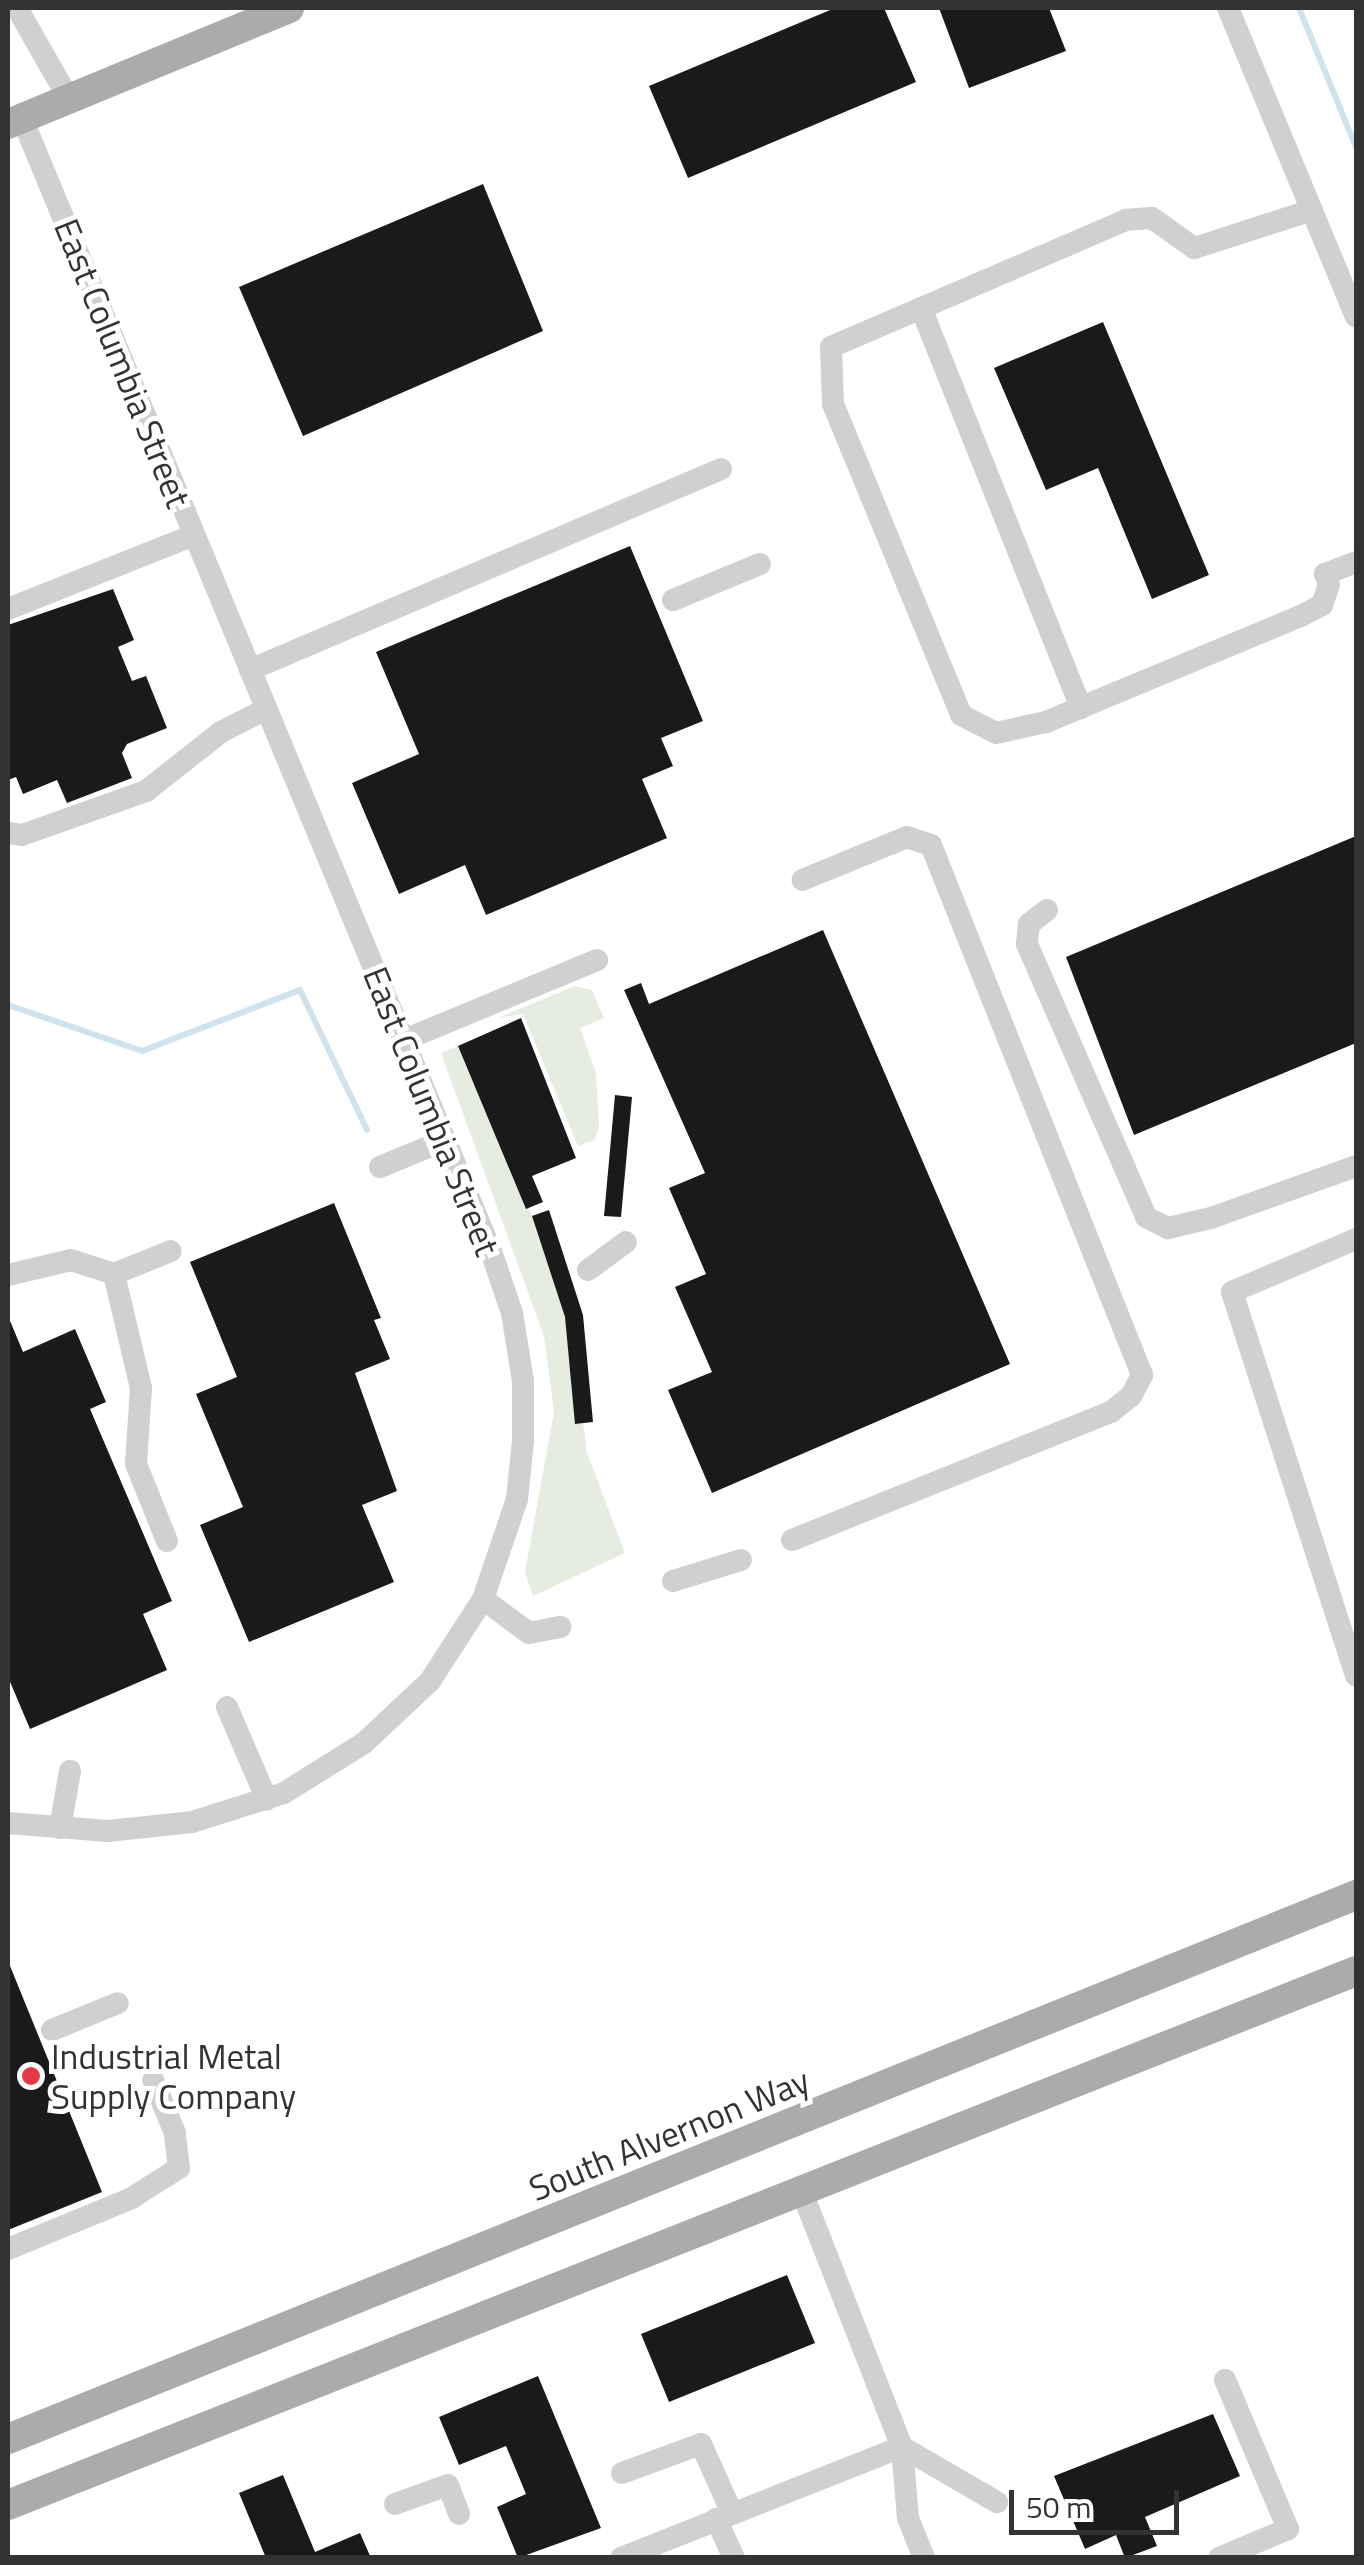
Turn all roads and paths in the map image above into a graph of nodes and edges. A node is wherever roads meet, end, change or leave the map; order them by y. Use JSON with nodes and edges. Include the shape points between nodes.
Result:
{"nodes":[{"id":1,"x":16,"y":8,"type":"edge"},
{"id":2,"x":289,"y":8,"type":"edge"},
{"id":3,"x":1228,"y":8,"type":"edge"},
{"id":4,"x":69,"y":99,"type":"junction"},
{"id":5,"x":15,"y":121,"type":"edge"},
{"id":6,"x":1312,"y":210,"type":"junction"},
{"id":7,"x":922,"y":308,"type":"junction"},
{"id":8,"x":1356,"y":317,"type":"edge"},
{"id":9,"x":721,"y":469,"type":"dead end"},
{"id":10,"x":194,"y":535,"type":"junction"},
{"id":11,"x":1356,"y":562,"type":"edge"},
{"id":12,"x":760,"y":564,"type":"dead end"},
{"id":13,"x":672,"y":600,"type":"dead end"},
{"id":14,"x":8,"y":609,"type":"edge"},
{"id":15,"x":250,"y":670,"type":"junction"},
{"id":16,"x":266,"y":708,"type":"junction"},
{"id":17,"x":1081,"y":708,"type":"junction"},
{"id":18,"x":8,"y":834,"type":"edge"},
{"id":19,"x":802,"y":880,"type":"dead end"},
{"id":20,"x":1047,"y":910,"type":"dead end"},
{"id":21,"x":597,"y":960,"type":"dead end"},
{"id":22,"x":404,"y":1040,"type":"junction"},
{"id":23,"x":445,"y":1140,"type":"junction"},
{"id":24,"x":1356,"y":1166,"type":"edge"},
{"id":25,"x":380,"y":1167,"type":"dead end"},
{"id":26,"x":1356,"y":1240,"type":"edge"},
{"id":27,"x":626,"y":1242,"type":"dead end"},
{"id":28,"x":171,"y":1252,"type":"dead end"},
{"id":29,"x":588,"y":1270,"type":"dead end"},
{"id":30,"x":114,"y":1274,"type":"junction"},
{"id":31,"x":8,"y":1275,"type":"edge"},
{"id":32,"x":792,"y":1540,"type":"dead end"},
{"id":33,"x":167,"y":1541,"type":"dead end"},
{"id":34,"x":741,"y":1560,"type":"dead end"},
{"id":35,"x":673,"y":1582,"type":"dead end"},
{"id":36,"x":483,"y":1599,"type":"junction"},
{"id":37,"x":560,"y":1627,"type":"dead end"},
{"id":38,"x":1356,"y":1673,"type":"edge"},
{"id":39,"x":226,"y":1707,"type":"dead end"},
{"id":40,"x":70,"y":1771,"type":"dead end"},
{"id":41,"x":267,"y":1800,"type":"junction"},
{"id":42,"x":8,"y":1822,"type":"edge"},
{"id":43,"x":60,"y":1828,"type":"junction"},
{"id":44,"x":1356,"y":1895,"type":"edge"},
{"id":45,"x":1356,"y":1972,"type":"edge"},
{"id":46,"x":118,"y":2003,"type":"dead end"},
{"id":47,"x":52,"y":2030,"type":"dead end"},
{"id":48,"x":153,"y":2080,"type":"dead end"},
{"id":49,"x":800,"y":2186,"type":"junction"},
{"id":50,"x":8,"y":2249,"type":"edge"},
{"id":51,"x":1225,"y":2380,"type":"dead end"},
{"id":52,"x":8,"y":2439,"type":"edge"},
{"id":53,"x":902,"y":2447,"type":"junction"},
{"id":54,"x":622,"y":2473,"type":"dead end"},
{"id":55,"x":996,"y":2502,"type":"dead end"},
{"id":56,"x":395,"y":2504,"type":"dead end"},
{"id":57,"x":8,"y":2505,"type":"edge"},
{"id":58,"x":459,"y":2514,"type":"dead end"},
{"id":59,"x":724,"y":2516,"type":"junction"},
{"id":60,"x":620,"y":2558,"type":"edge"},
{"id":61,"x":734,"y":2558,"type":"edge"},
{"id":62,"x":924,"y":2558,"type":"edge"},
{"id":63,"x":1220,"y":2558,"type":"edge"}],
"edges":[{"from":1,"to":4,"type":"street"},
{"from":2,"to":4,"type":"main road"},
{"from":3,"to":6,"type":"street"},
{"from":4,"to":5,"type":"main road"},
{"from":5,"to":10,"type":"street","name":"East Columbia Street"},
{"from":6,"to":7,"type":"street","via":[[1194,248],[1152,218],[1126,220]]},
{"from":6,"to":8,"type":"street"},
{"from":7,"to":17,"type":"street"},
{"from":7,"to":17,"type":"street","via":[[831,347],[833,404],[961,716],[996,733]]},
{"from":9,"to":15,"type":"street"},
{"from":10,"to":14,"type":"street"},
{"from":10,"to":15,"type":"street","name":"East Columbia Street"},
{"from":11,"to":17,"type":"street","via":[[1325,574],[1322,605],[1312,611]]},
{"from":12,"to":13,"type":"street"},
{"from":15,"to":16,"type":"street","name":"East Columbia Street"},
{"from":16,"to":18,"type":"street","via":[[221,732],[146,791],[22,835]]},
{"from":16,"to":22,"type":"street","name":"East Columbia Street"},
{"from":19,"to":32,"type":"street","via":[[907,837],[932,845],[1142,1375],[1131,1396],[1111,1412]]},
{"from":20,"to":24,"type":"street","via":[[1029,924],[1027,944],[1146,1216],[1168,1228],[1211,1218]]},
{"from":21,"to":22,"type":"street"},
{"from":22,"to":23,"type":"street","name":"East Columbia Street"},
{"from":23,"to":25,"type":"street"},
{"from":23,"to":36,"type":"street","name":"East Columbia Street","via":[[506,1298],[523,1382],[516,1499]]},
{"from":26,"to":38,"type":"street","via":[[1232,1292]]},
{"from":27,"to":29,"type":"street"},
{"from":28,"to":30,"type":"street"},
{"from":30,"to":31,"type":"street","via":[[71,1260]]},
{"from":30,"to":33,"type":"street","via":[[141,1388],[136,1464]]},
{"from":34,"to":35,"type":"street"},
{"from":36,"to":37,"type":"street","via":[[529,1633]]},
{"from":36,"to":41,"type":"street","name":"East Columbia Street","via":[[451,1654],[406,1705],[340,1761]]},
{"from":39,"to":41,"type":"street"},
{"from":40,"to":43,"type":"street"},
{"from":41,"to":43,"type":"street","name":"East Columbia Street","via":[[177,1824]]},
{"from":42,"to":43,"type":"street","name":"East Columbia Street"},
{"from":44,"to":52,"type":"main road","name":"South Alvernon Way"},
{"from":45,"to":49,"type":"main road"},
{"from":46,"to":47,"type":"street"},
{"from":48,"to":50,"type":"street","via":[[176,2133],[179,2168],[130,2198]]},
{"from":49,"to":53,"type":"street"},
{"from":49,"to":57,"type":"main road"},
{"from":51,"to":63,"type":"street","via":[[1288,2529]]},
{"from":53,"to":55,"type":"street"},
{"from":53,"to":59,"type":"street"},
{"from":53,"to":62,"type":"street","via":[[908,2518]]},
{"from":54,"to":59,"type":"street","via":[[700,2444]]},
{"from":56,"to":58,"type":"street","via":[[448,2485]]},
{"from":59,"to":60,"type":"street"},
{"from":59,"to":61,"type":"street"}]}
